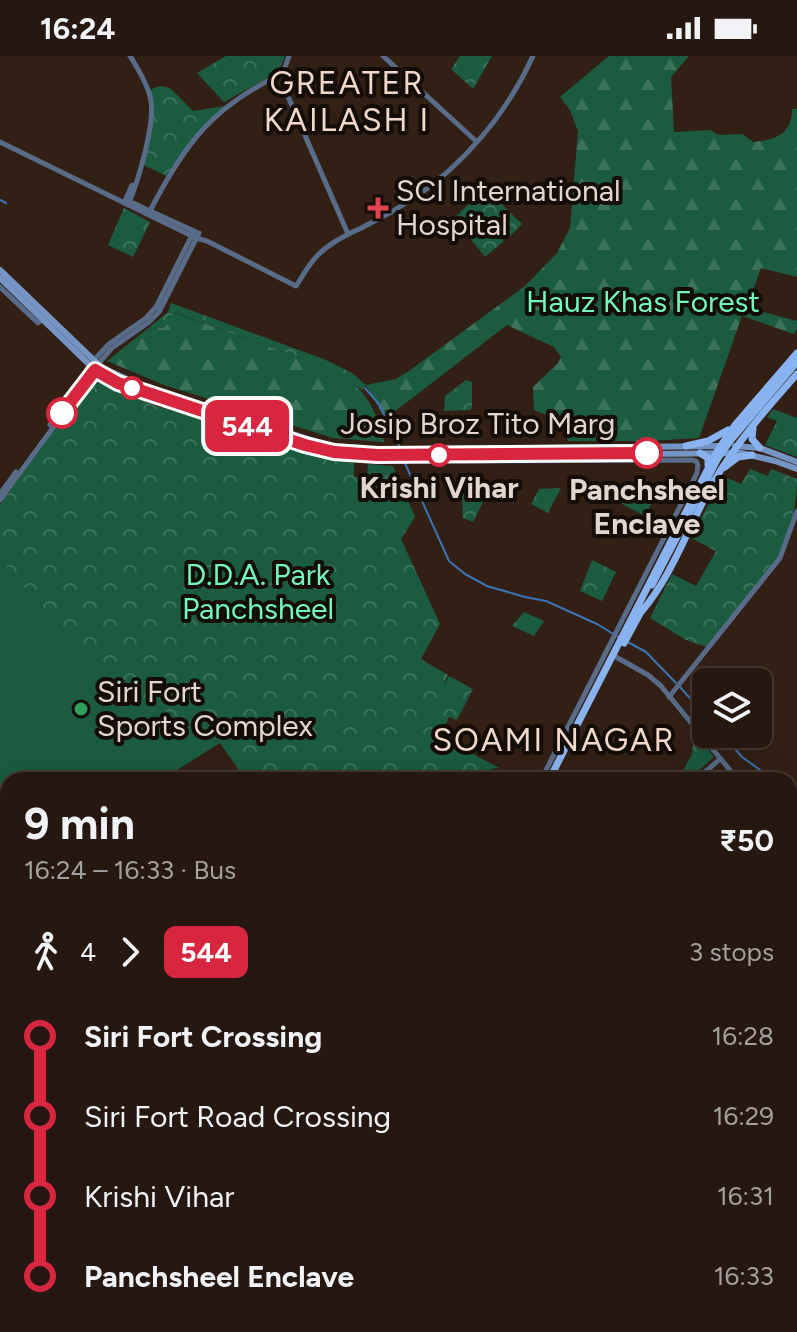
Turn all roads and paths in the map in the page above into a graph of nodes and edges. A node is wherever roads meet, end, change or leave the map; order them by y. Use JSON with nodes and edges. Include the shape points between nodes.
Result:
{"nodes":[{"id":1,"x":130,"y":56,"type":"edge"},
{"id":2,"x":289,"y":56,"type":"edge"},
{"id":3,"x":383,"y":56,"type":"edge"},
{"id":4,"x":533,"y":56,"type":"edge"},
{"id":5,"x":283,"y":73,"type":"junction"},
{"id":6,"x":0,"y":142,"type":"edge"},
{"id":7,"x":477,"y":142,"type":"junction"},
{"id":8,"x":127,"y":202,"type":"junction"},
{"id":9,"x":150,"y":211,"type":"junction"},
{"id":10,"x":183,"y":232,"type":"junction"},
{"id":11,"x":348,"y":234,"type":"junction"},
{"id":12,"x":195,"y":235,"type":"junction"},
{"id":13,"x":185,"y":250,"type":"junction"},
{"id":14,"x":0,"y":270,"type":"edge"},
{"id":15,"x":0,"y":278,"type":"edge"},
{"id":16,"x":0,"y":287,"type":"edge"},
{"id":17,"x":151,"y":316,"type":"junction"},
{"id":18,"x":43,"y":319,"type":"junction"},
{"id":19,"x":797,"y":353,"type":"edge"},
{"id":20,"x":797,"y":362,"type":"edge"},
{"id":21,"x":94,"y":365,"type":"junction"},
{"id":22,"x":797,"y":371,"type":"edge"},
{"id":23,"x":763,"y":394,"type":"junction"},
{"id":24,"x":772,"y":403,"type":"junction"},
{"id":25,"x":758,"y":419,"type":"junction"},
{"id":26,"x":735,"y":425,"type":"junction"},
{"id":27,"x":686,"y":446,"type":"junction"},
{"id":28,"x":760,"y":448,"type":"junction"},
{"id":29,"x":718,"y":449,"type":"junction"},
{"id":30,"x":734,"y":449,"type":"junction"},
{"id":31,"x":407,"y":452,"type":"junction"},
{"id":32,"x":700,"y":453,"type":"junction"},
{"id":33,"x":752,"y":455,"type":"junction"},
{"id":34,"x":459,"y":456,"type":"junction"},
{"id":35,"x":797,"y":462,"type":"edge"},
{"id":36,"x":708,"y":467,"type":"junction"},
{"id":37,"x":797,"y":469,"type":"edge"},
{"id":38,"x":719,"y":472,"type":"junction"},
{"id":39,"x":0,"y":497,"type":"edge"},
{"id":40,"x":797,"y":511,"type":"edge"},
{"id":41,"x":682,"y":517,"type":"junction"},
{"id":42,"x":693,"y":523,"type":"junction"},
{"id":43,"x":654,"y":586,"type":"junction"},
{"id":44,"x":639,"y":610,"type":"junction"},
{"id":45,"x":625,"y":620,"type":"junction"},
{"id":46,"x":612,"y":656,"type":"junction"},
{"id":47,"x":671,"y":695,"type":"junction"},
{"id":48,"x":720,"y":759,"type":"junction"},
{"id":49,"x":546,"y":772,"type":"edge"},
{"id":50,"x":556,"y":772,"type":"edge"},
{"id":51,"x":705,"y":772,"type":"edge"},
{"id":52,"x":731,"y":772,"type":"edge"},
{"id":53,"x":731,"y":772,"type":"edge"}],
"edges":[{"from":1,"to":8,"type":"street","via":[[151,102],[151,125]]},
{"from":2,"to":5,"type":"street"},
{"from":3,"to":7,"type":"street"},
{"from":4,"to":7,"type":"street"},
{"from":5,"to":9,"type":"street","via":[[237,99],[206,126],[176,163]]},
{"from":5,"to":11,"type":"street","via":[[286,92]]},
{"from":6,"to":8,"type":"street"},
{"from":7,"to":11,"type":"street","via":[[421,193]]},
{"from":8,"to":9,"type":"street"},
{"from":8,"to":10,"type":"street"},
{"from":9,"to":12,"type":"street"},
{"from":10,"to":12,"type":"street"},
{"from":10,"to":13,"type":"street"},
{"from":11,"to":12,"type":"street","via":[[316,256],[296,286]]},
{"from":12,"to":13,"type":"street"},
{"from":12,"to":17,"type":"street","via":[[159,312]]},
{"from":13,"to":17,"type":"street"},
{"from":14,"to":21,"type":"main road","name":"Josip Broz Tito Marg"},
{"from":15,"to":18,"type":"main road","name":"Josip Broz Tito Marg"},
{"from":16,"to":18,"type":"street","via":[[38,323]]},
{"from":17,"to":21,"type":"street"},
{"from":18,"to":21,"type":"main road","name":"Josip Broz Tito Marg"},
{"from":19,"to":23,"type":"main road"},
{"from":20,"to":43,"type":"main road","bridge":true,"via":[[718,458]]},
{"from":21,"to":31,"type":"main road","name":"Josip Broz Tito Marg","via":[[116,378],[308,440],[350,450]]},
{"from":21,"to":39,"type":"street"},
{"from":22,"to":24,"type":"main road"},
{"from":22,"to":43,"type":"main road","bridge":true,"via":[[734,442]]},
{"from":23,"to":24,"type":"main road","via":[[763,403]]},
{"from":23,"to":26,"type":"main road"},
{"from":24,"to":25,"type":"main road"},
{"from":25,"to":28,"type":"main road","via":[[751,435]]},
{"from":25,"to":30,"type":"main road"},
{"from":26,"to":27,"type":"main road","via":[[708,441]]},
{"from":26,"to":29,"type":"main road"},
{"from":27,"to":29,"type":"main road","name":"Josip Broz Tito Marg"},
{"from":27,"to":31,"type":"main road","name":"Josip Broz Tito Marg"},
{"from":28,"to":30,"type":"main road"},
{"from":28,"to":35,"type":"main road"},
{"from":29,"to":30,"type":"main road"},
{"from":29,"to":32,"type":"main road","name":"Josip Broz Tito Marg"},
{"from":29,"to":36,"type":"main road"},
{"from":30,"to":33,"type":"main road"},
{"from":30,"to":38,"type":"main road"},
{"from":31,"to":34,"type":"main road","name":"Josip Broz Tito Marg"},
{"from":32,"to":34,"type":"main road","name":"Josip Broz Tito Marg"},
{"from":32,"to":36,"type":"main road","via":[[708,458]]},
{"from":33,"to":37,"type":"main road"},
{"from":33,"to":38,"type":"main road","via":[[738,457]]},
{"from":34,"to":45,"type":"street","via":[[459,461],[696,461],[697,473]]},
{"from":36,"to":41,"type":"main road"},
{"from":38,"to":42,"type":"main road"},
{"from":40,"to":47,"type":"street","via":[[780,558]]},
{"from":41,"to":42,"type":"main road"},
{"from":41,"to":44,"type":"main road"},
{"from":42,"to":44,"type":"main road","via":[[663,583]]},
{"from":43,"to":44,"type":"main road"},
{"from":43,"to":45,"type":"main road"},
{"from":44,"to":45,"type":"main road"},
{"from":44,"to":46,"type":"main road"},
{"from":45,"to":46,"type":"main road"},
{"from":46,"to":47,"type":"street","via":[[648,675]]},
{"from":46,"to":49,"type":"street"},
{"from":46,"to":50,"type":"main road"},
{"from":47,"to":48,"type":"street"},
{"from":47,"to":52,"type":"street"},
{"from":48,"to":51,"type":"street"},
{"from":48,"to":53,"type":"street"}]}
